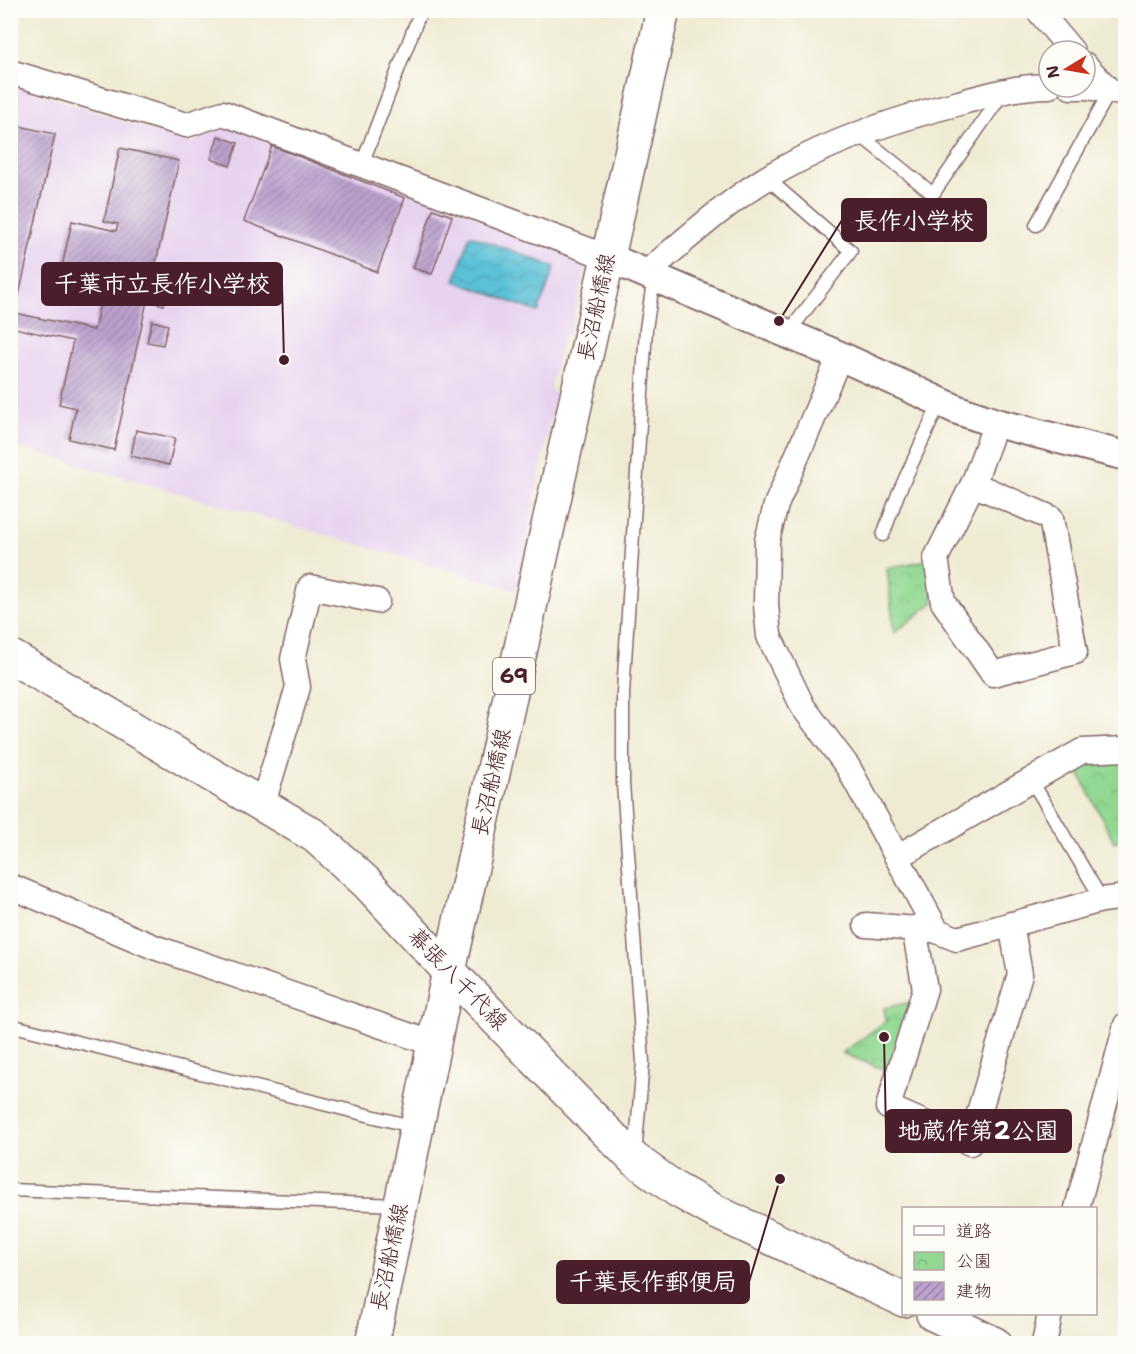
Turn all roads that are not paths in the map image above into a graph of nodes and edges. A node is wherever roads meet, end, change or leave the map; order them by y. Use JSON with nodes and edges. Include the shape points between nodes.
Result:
{"nodes":[{"id":1,"x":421,"y":10,"type":"edge"},
{"id":2,"x":663,"y":10,"type":"edge"},
{"id":3,"x":1038,"y":10,"type":"edge"},
{"id":4,"x":1062,"y":39,"type":"edge"},
{"id":5,"x":10,"y":72,"type":"edge"},
{"id":6,"x":1097,"y":75,"type":"edge"},
{"id":7,"x":1037,"y":87,"type":"edge"},
{"id":8,"x":1097,"y":90,"type":"edge"},
{"id":9,"x":1005,"y":91,"type":"junction"},
{"id":10,"x":1118,"y":93,"type":"edge"},
{"id":11,"x":860,"y":135,"type":"junction"},
{"id":12,"x":362,"y":164,"type":"junction"},
{"id":13,"x":768,"y":178,"type":"junction"},
{"id":14,"x":1036,"y":225,"type":"dead end"},
{"id":15,"x":607,"y":257,"type":"junction"},
{"id":16,"x":650,"y":275,"type":"junction"},
{"id":17,"x":788,"y":333,"type":"junction"},
{"id":18,"x":840,"y":356,"type":"junction"},
{"id":19,"x":940,"y":402,"type":"junction"},
{"id":20,"x":996,"y":423,"type":"junction"},
{"id":21,"x":1125,"y":456,"type":"edge"},
{"id":22,"x":973,"y":484,"type":"junction"},
{"id":23,"x":883,"y":535,"type":"dead end"},
{"id":24,"x":377,"y":601,"type":"dead end"},
{"id":25,"x":10,"y":656,"type":"edge"},
{"id":26,"x":1125,"y":749,"type":"edge"},
{"id":27,"x":1032,"y":781,"type":"junction"},
{"id":28,"x":262,"y":803,"type":"junction"},
{"id":29,"x":897,"y":857,"type":"junction"},
{"id":30,"x":10,"y":886,"type":"edge"},
{"id":31,"x":1114,"y":899,"type":"edge"},
{"id":32,"x":1011,"y":924,"type":"junction"},
{"id":33,"x":866,"y":925,"type":"dead end"},
{"id":34,"x":925,"y":930,"type":"junction"},
{"id":35,"x":449,"y":971,"type":"junction"},
{"id":36,"x":10,"y":1025,"type":"edge"},
{"id":37,"x":1125,"y":1025,"type":"edge"},
{"id":38,"x":434,"y":1044,"type":"junction"},
{"id":39,"x":416,"y":1128,"type":"junction"},
{"id":40,"x":634,"y":1159,"type":"junction"},
{"id":41,"x":10,"y":1190,"type":"edge"},
{"id":42,"x":400,"y":1205,"type":"junction"},
{"id":43,"x":1078,"y":1207,"type":"edge"},
{"id":44,"x":902,"y":1300,"type":"edge"},
{"id":45,"x":935,"y":1315,"type":"edge"},
{"id":46,"x":1050,"y":1315,"type":"edge"},
{"id":47,"x":251,"y":1344,"type":"edge"},
{"id":48,"x":262,"y":1344,"type":"edge"},
{"id":49,"x":372,"y":1344,"type":"edge"},
{"id":50,"x":995,"y":1344,"type":"edge"},
{"id":51,"x":1044,"y":1344,"type":"edge"}],
"edges":[{"from":1,"to":12,"type":"lane"},
{"from":2,"to":15,"type":"main road","name":"長沼船橋線","number":"69"},
{"from":3,"to":4,"type":"street"},
{"from":5,"to":12,"type":"street","via":[[186,125],[224,113]]},
{"from":6,"to":10,"type":"street"},
{"from":7,"to":9,"type":"street"},
{"from":8,"to":10,"type":"street"},
{"from":9,"to":11,"type":"street","via":[[941,107]]},
{"from":9,"to":11,"type":"lane","via":[[933,194]]},
{"from":10,"to":14,"type":"lane"},
{"from":11,"to":13,"type":"street"},
{"from":12,"to":15,"type":"street"},
{"from":13,"to":16,"type":"street","via":[[720,211]]},
{"from":13,"to":17,"type":"lane","via":[[851,251]]},
{"from":15,"to":16,"type":"street"},
{"from":15,"to":35,"type":"main road","name":"長沼船橋線","number":"69"},
{"from":16,"to":17,"type":"street"},
{"from":16,"to":40,"type":"lane","via":[[623,693],[622,783],[643,1062]]},
{"from":17,"to":18,"type":"street"},
{"from":18,"to":19,"type":"street"},
{"from":18,"to":29,"type":"street","via":[[776,505],[767,541],[766,605],[770,636],[803,707],[848,767]]},
{"from":19,"to":20,"type":"street"},
{"from":19,"to":23,"type":"lane"},
{"from":20,"to":21,"type":"street"},
{"from":20,"to":22,"type":"street"},
{"from":22,"to":22,"type":"street","via":[[936,558],[943,602],[993,674],[1075,652],[1052,518]]},
{"from":24,"to":28,"type":"street","via":[[310,587],[293,659],[298,687]]},
{"from":25,"to":28,"type":"main road","name":"幕張八千代線"},
{"from":26,"to":27,"type":"street","via":[[1082,751]]},
{"from":27,"to":29,"type":"street"},
{"from":27,"to":31,"type":"lane"},
{"from":28,"to":35,"type":"main road","name":"幕張八千代線","via":[[339,856]]},
{"from":29,"to":34,"type":"street"},
{"from":30,"to":38,"type":"street","via":[[154,947]]},
{"from":31,"to":32,"type":"street"},
{"from":32,"to":34,"type":"street","via":[[957,939]]},
{"from":32,"to":34,"type":"street","via":[[1020,974],[970,1143],[888,1107],[925,989]]},
{"from":33,"to":34,"type":"street"},
{"from":35,"to":38,"type":"main road","name":"長沼船橋線","number":"69"},
{"from":35,"to":40,"type":"main road","name":"幕張八千代線"},
{"from":36,"to":39,"type":"lane"},
{"from":37,"to":43,"type":"street"},
{"from":38,"to":39,"type":"main road","name":"長沼船橋線","number":"69"},
{"from":39,"to":42,"type":"main road","name":"長沼船橋線","number":"69"},
{"from":40,"to":44,"type":"main road","name":"幕張八千代線","via":[[676,1190],[718,1213]]},
{"from":41,"to":42,"type":"lane"},
{"from":42,"to":49,"type":"main road","name":"長沼船橋線","number":"69"},
{"from":45,"to":50,"type":"main road"},
{"from":46,"to":51,"type":"street"},
{"from":47,"to":48,"type":"lane"}]}
